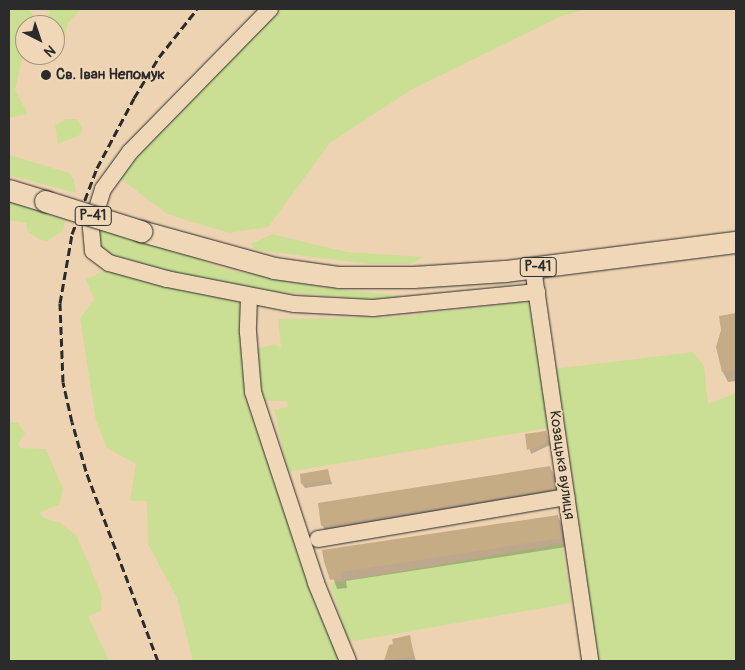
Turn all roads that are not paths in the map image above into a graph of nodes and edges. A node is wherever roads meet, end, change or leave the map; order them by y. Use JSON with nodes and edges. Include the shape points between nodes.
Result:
{"nodes":[{"id":1,"x":270,"y":9,"type":"edge"},
{"id":2,"x":9,"y":190,"type":"edge"},
{"id":3,"x":736,"y":242,"type":"edge"},
{"id":4,"x":533,"y":268,"type":"junction"},
{"id":5,"x":537,"y":292,"type":"junction"},
{"id":6,"x":249,"y":297,"type":"junction"},
{"id":7,"x":566,"y":497,"type":"junction"},
{"id":8,"x":318,"y":538,"type":"dead end"},
{"id":9,"x":348,"y":661,"type":"edge"},
{"id":10,"x":590,"y":661,"type":"edge"}],
"edges":[{"from":1,"to":6,"type":"street","via":[[130,152],[103,189],[90,240],[93,251],[109,263]]},
{"from":2,"to":4,"type":"main road","number":"Р-41","bridge":true,"via":[[274,268],[339,277],[413,277]]},
{"from":3,"to":4,"type":"main road","number":"Р-41"},
{"from":4,"to":5,"type":"street","name":"Козацька вулиця"},
{"from":5,"to":6,"type":"street","via":[[373,308],[295,304]]},
{"from":5,"to":7,"type":"street","name":"Козацька вулиця"},
{"from":6,"to":9,"type":"street","via":[[253,392],[316,583]]},
{"from":7,"to":8,"type":"street"},
{"from":7,"to":10,"type":"street","name":"Козацька вулиця"}]}
